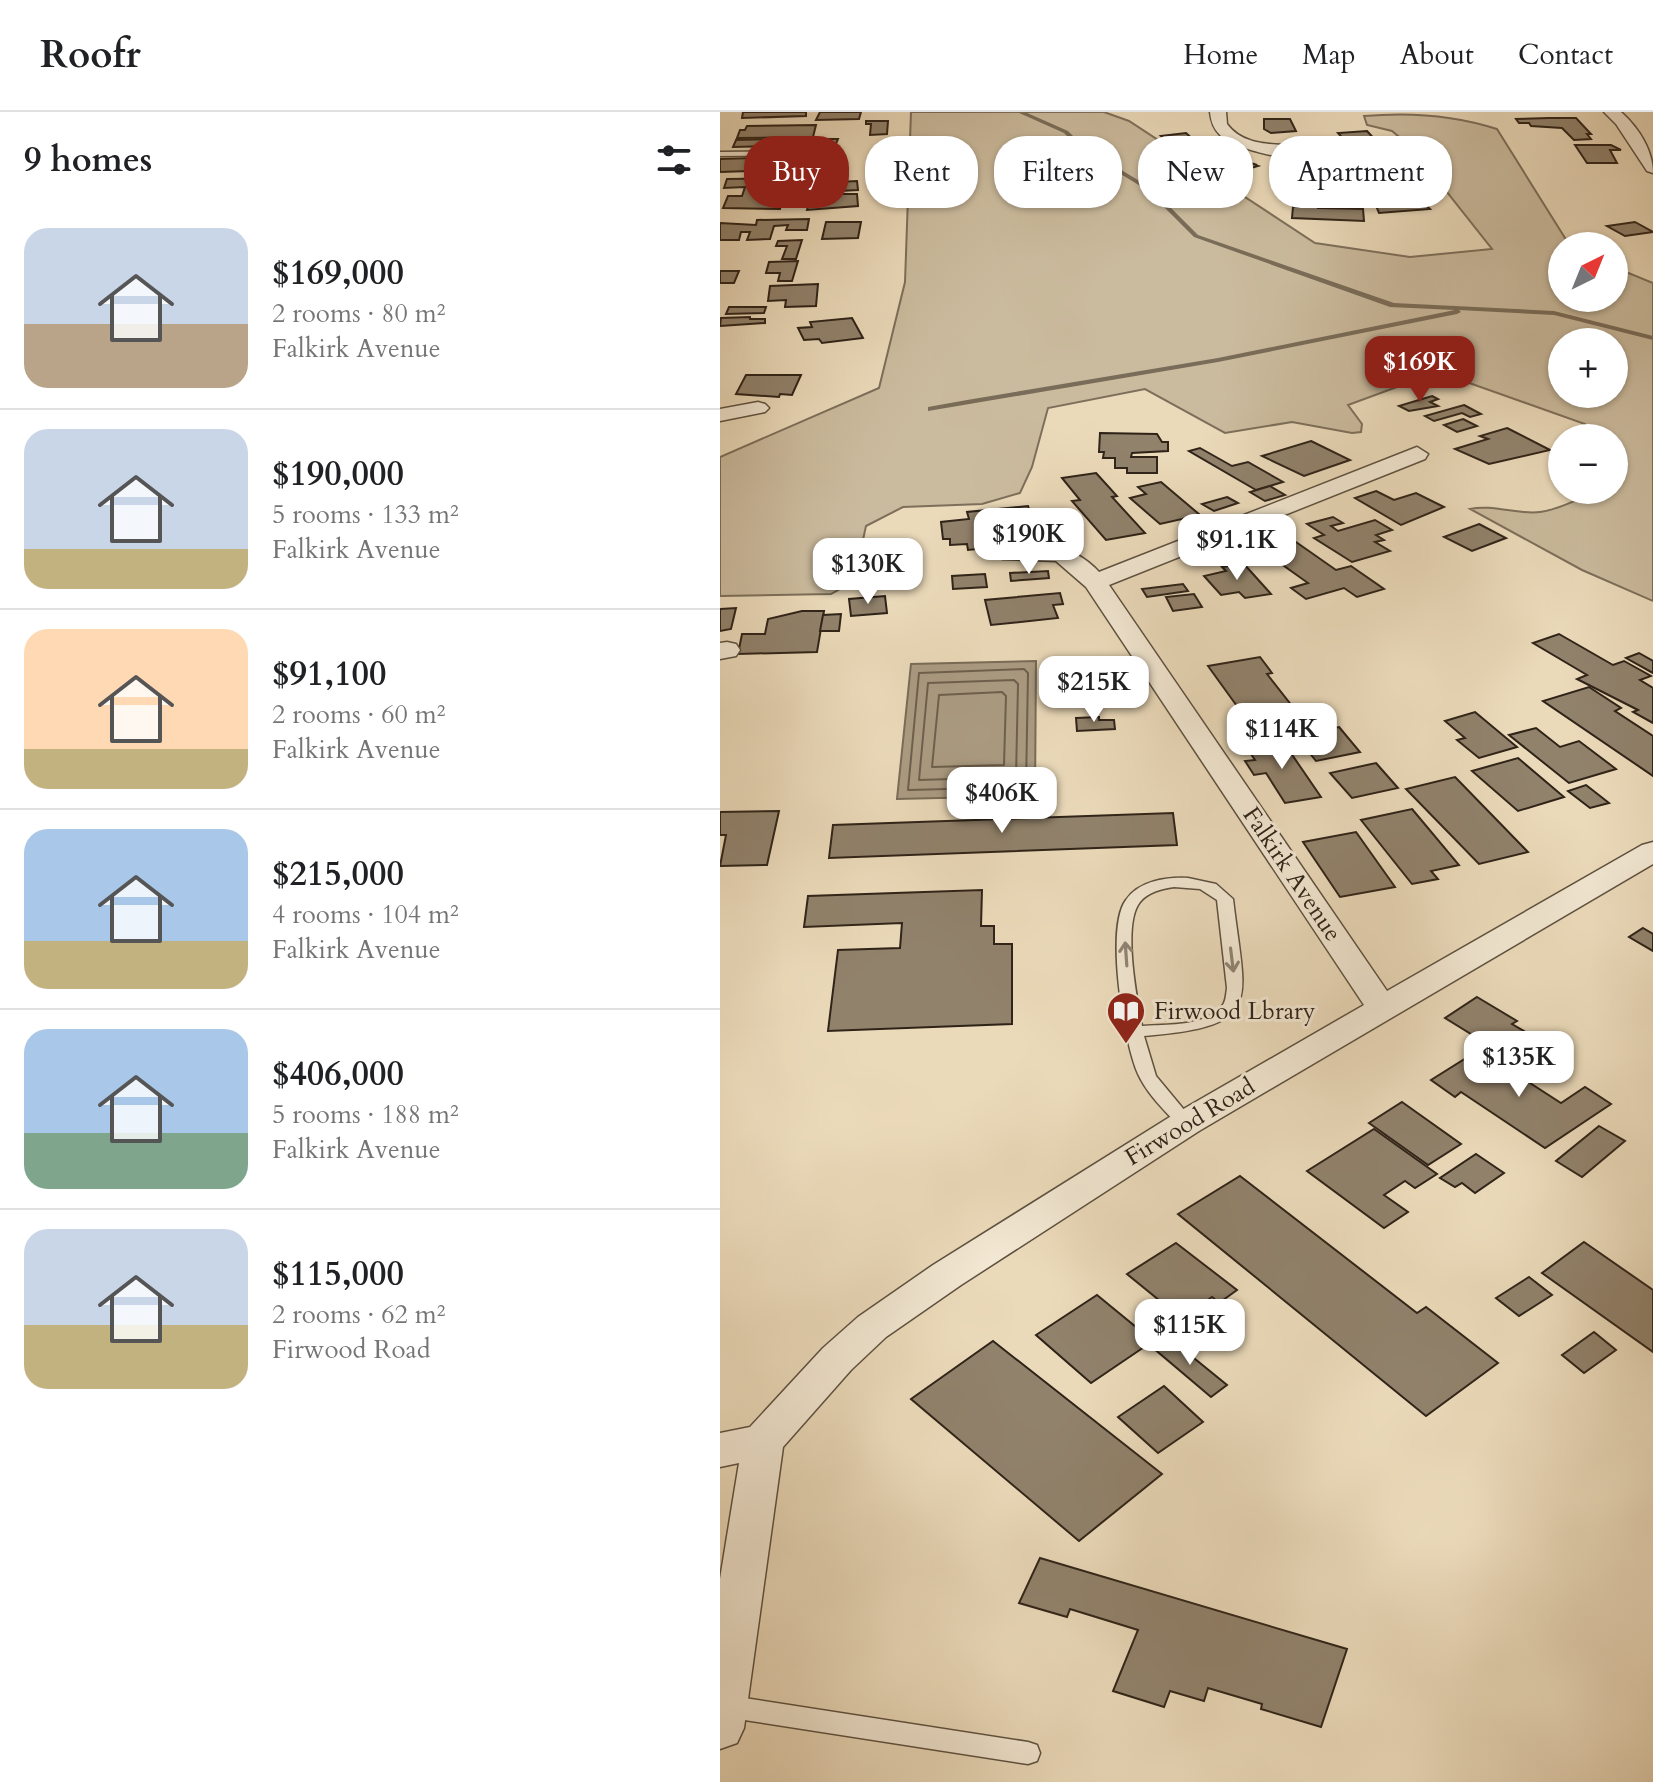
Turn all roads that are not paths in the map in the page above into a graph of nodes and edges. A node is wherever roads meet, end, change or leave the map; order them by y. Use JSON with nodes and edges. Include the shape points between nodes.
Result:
{"nodes":[{"id":1,"x":1218,"y":112,"type":"edge"},
{"id":2,"x":1612,"y":112,"type":"edge"},
{"id":3,"x":1269,"y":149,"type":"edge"},
{"id":4,"x":720,"y":154,"type":"edge"},
{"id":5,"x":744,"y":154,"type":"edge"},
{"id":6,"x":1653,"y":168,"type":"edge"},
{"id":7,"x":758,"y":408,"type":"dead end"},
{"id":8,"x":720,"y":415,"type":"edge"},
{"id":9,"x":1417,"y":454,"type":"dead end"},
{"id":10,"x":1003,"y":552,"type":"dead end"},
{"id":11,"x":1095,"y":582,"type":"junction"},
{"id":12,"x":1653,"y":851,"type":"edge"},
{"id":13,"x":1382,"y":1008,"type":"junction"},
{"id":14,"x":1134,"y":1032,"type":"junction"},
{"id":15,"x":1186,"y":1123,"type":"junction"},
{"id":16,"x":763,"y":1441,"type":"junction"},
{"id":17,"x":720,"y":1450,"type":"edge"},
{"id":18,"x":722,"y":1717,"type":"edge"},
{"id":19,"x":1028,"y":1753,"type":"dead end"}],
"edges":[{"from":1,"to":3,"type":"street","via":[[1220,129],[1227,136]]},
{"from":2,"to":6,"type":"street"},
{"from":4,"to":5,"type":"lane"},
{"from":7,"to":8,"type":"street"},
{"from":9,"to":11,"type":"street"},
{"from":10,"to":11,"type":"street","name":"Falkirk Avenue","via":[[1065,555]]},
{"from":11,"to":13,"type":"street","name":"Falkirk Avenue"},
{"from":12,"to":13,"type":"street","name":"Firwood Road"},
{"from":13,"to":15,"type":"street","name":"Firwood Road"},
{"from":14,"to":14,"type":"lane","one_way":true,"via":[[1125,958],[1128,908],[1144,892],[1165,883],[1191,882],[1217,890],[1225,899],[1233,1003],[1228,1011],[1200,1024]]},
{"from":14,"to":15,"type":"lane","via":[[1147,1075]]},
{"from":15,"to":16,"type":"street","name":"Firwood Road","via":[[872,1327]]},
{"from":16,"to":17,"type":"street"},
{"from":16,"to":18,"type":"street"},
{"from":18,"to":19,"type":"lane"}]}
